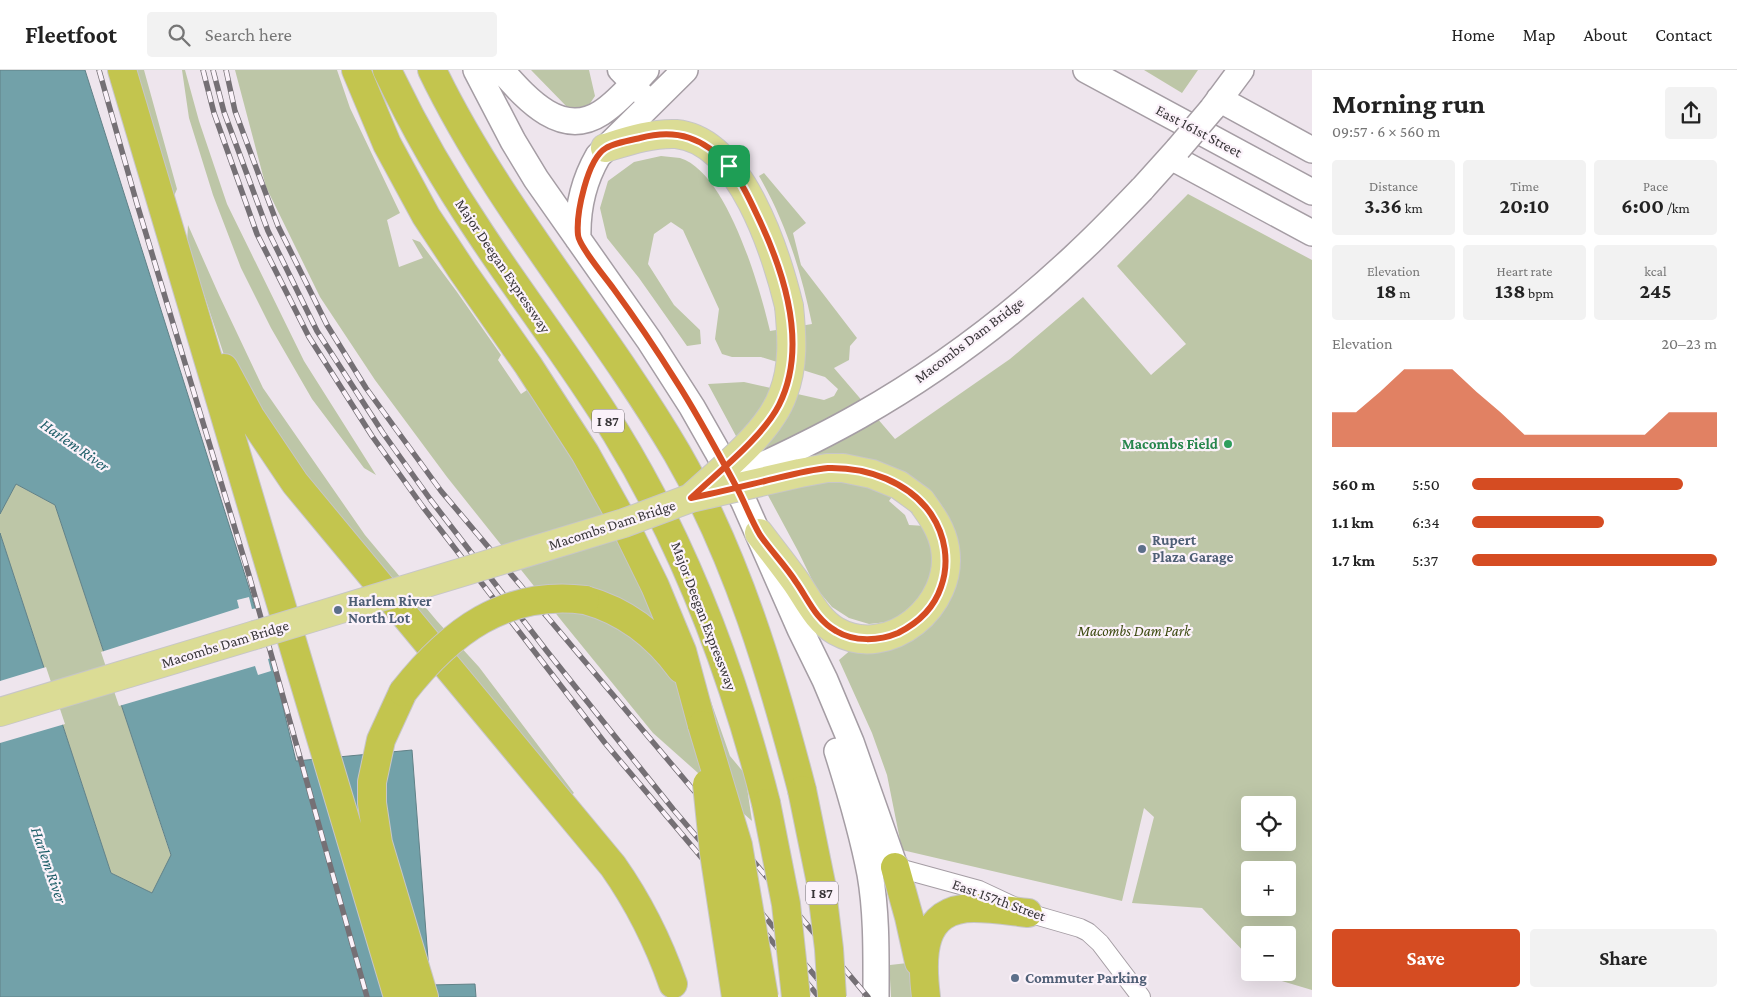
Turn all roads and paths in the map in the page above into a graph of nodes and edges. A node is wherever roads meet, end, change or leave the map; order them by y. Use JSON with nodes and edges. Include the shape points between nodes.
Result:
{"nodes":[{"id":1,"x":122,"y":70,"type":"edge"},
{"id":2,"x":356,"y":70,"type":"edge"},
{"id":3,"x":387,"y":70,"type":"edge"},
{"id":4,"x":432,"y":70,"type":"edge"},
{"id":5,"x":476,"y":70,"type":"edge"},
{"id":6,"x":501,"y":70,"type":"edge"},
{"id":7,"x":685,"y":70,"type":"edge"},
{"id":8,"x":1086,"y":70,"type":"edge"},
{"id":9,"x":1241,"y":70,"type":"edge"},
{"id":10,"x":633,"y":75,"type":"edge"},
{"id":11,"x":651,"y":103,"type":"junction"},
{"id":12,"x":1216,"y":104,"type":"junction"},
{"id":13,"x":605,"y":148,"type":"junction"},
{"id":14,"x":1312,"y":150,"type":"edge"},
{"id":15,"x":1174,"y":153,"type":"junction"},
{"id":16,"x":1312,"y":192,"type":"edge"},
{"id":17,"x":1312,"y":233,"type":"edge"},
{"id":18,"x":578,"y":239,"type":"junction"},
{"id":19,"x":193,"y":304,"type":"junction"},
{"id":20,"x":691,"y":498,"type":"junction"},
{"id":21,"x":624,"y":523,"type":"junction"},
{"id":22,"x":759,"y":533,"type":"junction"},
{"id":23,"x":800,"y":629,"type":"junction"},
{"id":24,"x":692,"y":684,"type":"junction"},
{"id":25,"x":0,"y":712,"type":"edge"},
{"id":26,"x":702,"y":725,"type":"junction"},
{"id":27,"x":895,"y":867,"type":"junction"},
{"id":28,"x":1028,"y":912,"type":"junction"},
{"id":29,"x":920,"y":937,"type":"junction"},
{"id":30,"x":925,"y":987,"type":"edge"},
{"id":31,"x":674,"y":991,"type":"edge"},
{"id":32,"x":398,"y":997,"type":"edge"},
{"id":33,"x":424,"y":997,"type":"edge"},
{"id":34,"x":736,"y":997,"type":"edge"},
{"id":35,"x":764,"y":997,"type":"edge"},
{"id":36,"x":796,"y":997,"type":"edge"},
{"id":37,"x":832,"y":997,"type":"edge"},
{"id":38,"x":876,"y":997,"type":"edge"},
{"id":39,"x":1141,"y":997,"type":"edge"}],
"edges":[{"from":1,"to":19,"type":"highway"},
{"from":2,"to":21,"type":"highway","via":[[387,144],[426,216],[585,453]]},
{"from":3,"to":36,"type":"highway","name":"Major Deegan Expressway","number":"I 87","bridge":true,"via":[[453,192],[601,410],[646,483],[694,581],[732,685],[766,802],[786,904]]},
{"from":4,"to":37,"type":"highway","number":"I 87","bridge":true,"via":[[504,197],[669,440],[724,550],[779,706],[802,790],[821,883]]},
{"from":5,"to":18,"type":"main road","via":[[536,179]]},
{"from":6,"to":10,"type":"main road","via":[[540,108],[552,117],[566,121],[581,121],[600,114]]},
{"from":7,"to":11,"type":"main road"},
{"from":8,"to":16,"type":"main road","name":"East 161st Street"},
{"from":9,"to":12,"type":"main road","name":"Macombs Dam Bridge"},
{"from":10,"to":11,"type":"street"},
{"from":11,"to":13,"type":"main road"},
{"from":12,"to":14,"type":"main road"},
{"from":12,"to":15,"type":"main road","name":"Macombs Dam Bridge","bridge":true},
{"from":13,"to":18,"type":"main road","via":[[592,167],[584,189]]},
{"from":13,"to":20,"type":"main road","bridge":true,"via":[[642,137],[676,134],[710,147],[733,170],[749,198],[771,248],[789,306],[791,355],[784,394],[778,406],[763,429]]},
{"from":15,"to":17,"type":"main road"},
{"from":15,"to":20,"type":"main road","name":"Macombs Dam Bridge","bridge":true,"via":[[1061,269],[946,360],[840,427]]},
{"from":18,"to":22,"type":"main road","via":[[692,407]]},
{"from":19,"to":31,"type":"highway","via":[[240,399],[278,460],[614,866],[650,926]]},
{"from":19,"to":32,"type":"highway"},
{"from":20,"to":21,"type":"main road","name":"Macombs Dam Bridge","bridge":true},
{"from":20,"to":22,"type":"main road","bridge":true,"via":[[827,468],[843,468],[886,478],[921,501],[936,523],[945,549],[942,583],[933,604],[903,630],[881,638],[846,636],[826,624],[810,606]]},
{"from":21,"to":24,"type":"highway","via":[[655,586]]},
{"from":21,"to":25,"type":"main road","name":"Macombs Dam Bridge","bridge":true},
{"from":22,"to":23,"type":"main road"},
{"from":23,"to":27,"type":"main road","via":[[850,742]]},
{"from":23,"to":38,"type":"main road","via":[[860,833],[872,891]]},
{"from":24,"to":26,"type":"highway"},
{"from":24,"to":33,"type":"highway","bridge":true,"via":[[663,647],[633,622],[603,605],[564,597],[524,602],[482,620],[449,642],[417,675],[403,692],[381,740],[372,782],[372,803],[378,843]]},
{"from":26,"to":34,"type":"highway","bridge":true,"via":[[714,853]]},
{"from":26,"to":35,"type":"highway","bridge":true,"via":[[738,845]]},
{"from":27,"to":28,"type":"street","name":"East 157th Street","via":[[979,890]]},
{"from":27,"to":29,"type":"highway","via":[[909,917]]},
{"from":28,"to":29,"type":"highway","via":[[973,908],[949,913]]},
{"from":28,"to":39,"type":"street","name":"East 157th Street","via":[[1088,932]]},
{"from":29,"to":30,"type":"highway","via":[[926,944]]}]}
